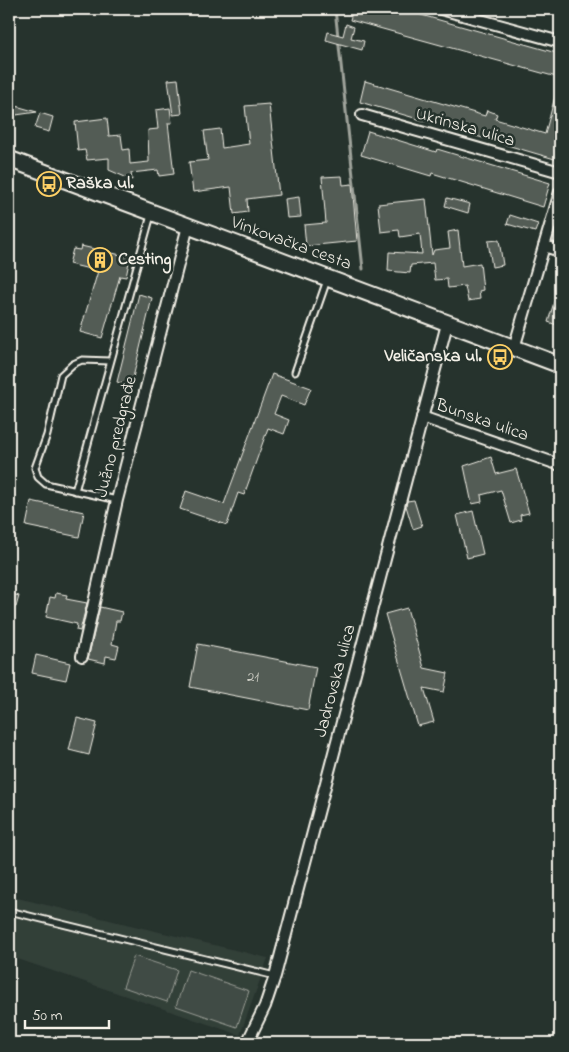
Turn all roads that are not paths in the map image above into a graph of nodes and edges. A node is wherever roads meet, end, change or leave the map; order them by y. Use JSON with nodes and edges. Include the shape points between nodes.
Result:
{"nodes":[{"id":1,"x":441,"y":9,"type":"edge"},
{"id":2,"x":560,"y":42,"type":"edge"},
{"id":3,"x":362,"y":115,"type":"dead end"},
{"id":4,"x":9,"y":159,"type":"edge"},
{"id":5,"x":560,"y":172,"type":"edge"},
{"id":6,"x":560,"y":192,"type":"edge"},
{"id":7,"x":152,"y":213,"type":"junction"},
{"id":8,"x":188,"y":226,"type":"junction"},
{"id":9,"x":544,"y":246,"type":"junction"},
{"id":10,"x":560,"y":251,"type":"edge"},
{"id":11,"x":328,"y":278,"type":"junction"},
{"id":12,"x":446,"y":324,"type":"junction"},
{"id":13,"x":514,"y":348,"type":"junction"},
{"id":14,"x":110,"y":360,"type":"junction"},
{"id":15,"x":560,"y":365,"type":"edge"},
{"id":16,"x":294,"y":372,"type":"dead end"},
{"id":17,"x":422,"y":417,"type":"junction"},
{"id":18,"x":560,"y":465,"type":"edge"},
{"id":19,"x":75,"y":491,"type":"junction"},
{"id":20,"x":117,"y":500,"type":"junction"},
{"id":21,"x":82,"y":656,"type":"dead end"},
{"id":22,"x":9,"y":911,"type":"edge"},
{"id":23,"x":275,"y":976,"type":"junction"},
{"id":24,"x":247,"y":1043,"type":"edge"}],
"edges":[{"from":1,"to":2,"type":"street"},
{"from":3,"to":5,"type":"street","name":"Ukrinska ulica"},
{"from":4,"to":7,"type":"main road","name":"Vinkovačka cesta"},
{"from":6,"to":9,"type":"street"},
{"from":7,"to":8,"type":"main road","name":"Vinkovačka cesta"},
{"from":7,"to":14,"type":"lane"},
{"from":8,"to":11,"type":"main road","name":"Vinkovačka cesta"},
{"from":8,"to":20,"type":"street","name":"Južno predgrađe"},
{"from":9,"to":10,"type":"street"},
{"from":9,"to":13,"type":"street"},
{"from":11,"to":12,"type":"main road","name":"Vinkovačka cesta"},
{"from":11,"to":16,"type":"lane"},
{"from":12,"to":13,"type":"main road","name":"Vinkovačka cesta"},
{"from":12,"to":17,"type":"street","name":"Jadrovska ulica"},
{"from":13,"to":15,"type":"main road","name":"Vinkovačka cesta"},
{"from":14,"to":19,"type":"lane"},
{"from":14,"to":19,"type":"lane","via":[[82,360],[61,375],[48,434],[38,455],[35,468],[38,477],[46,484]]},
{"from":17,"to":18,"type":"street","name":"Bunska ulica"},
{"from":17,"to":23,"type":"street","name":"Jadrovska ulica"},
{"from":19,"to":20,"type":"lane"},
{"from":20,"to":21,"type":"street","name":"Južno predgrađe"},
{"from":22,"to":23,"type":"lane"},
{"from":23,"to":24,"type":"street","name":"Jadrovska ulica"}]}
